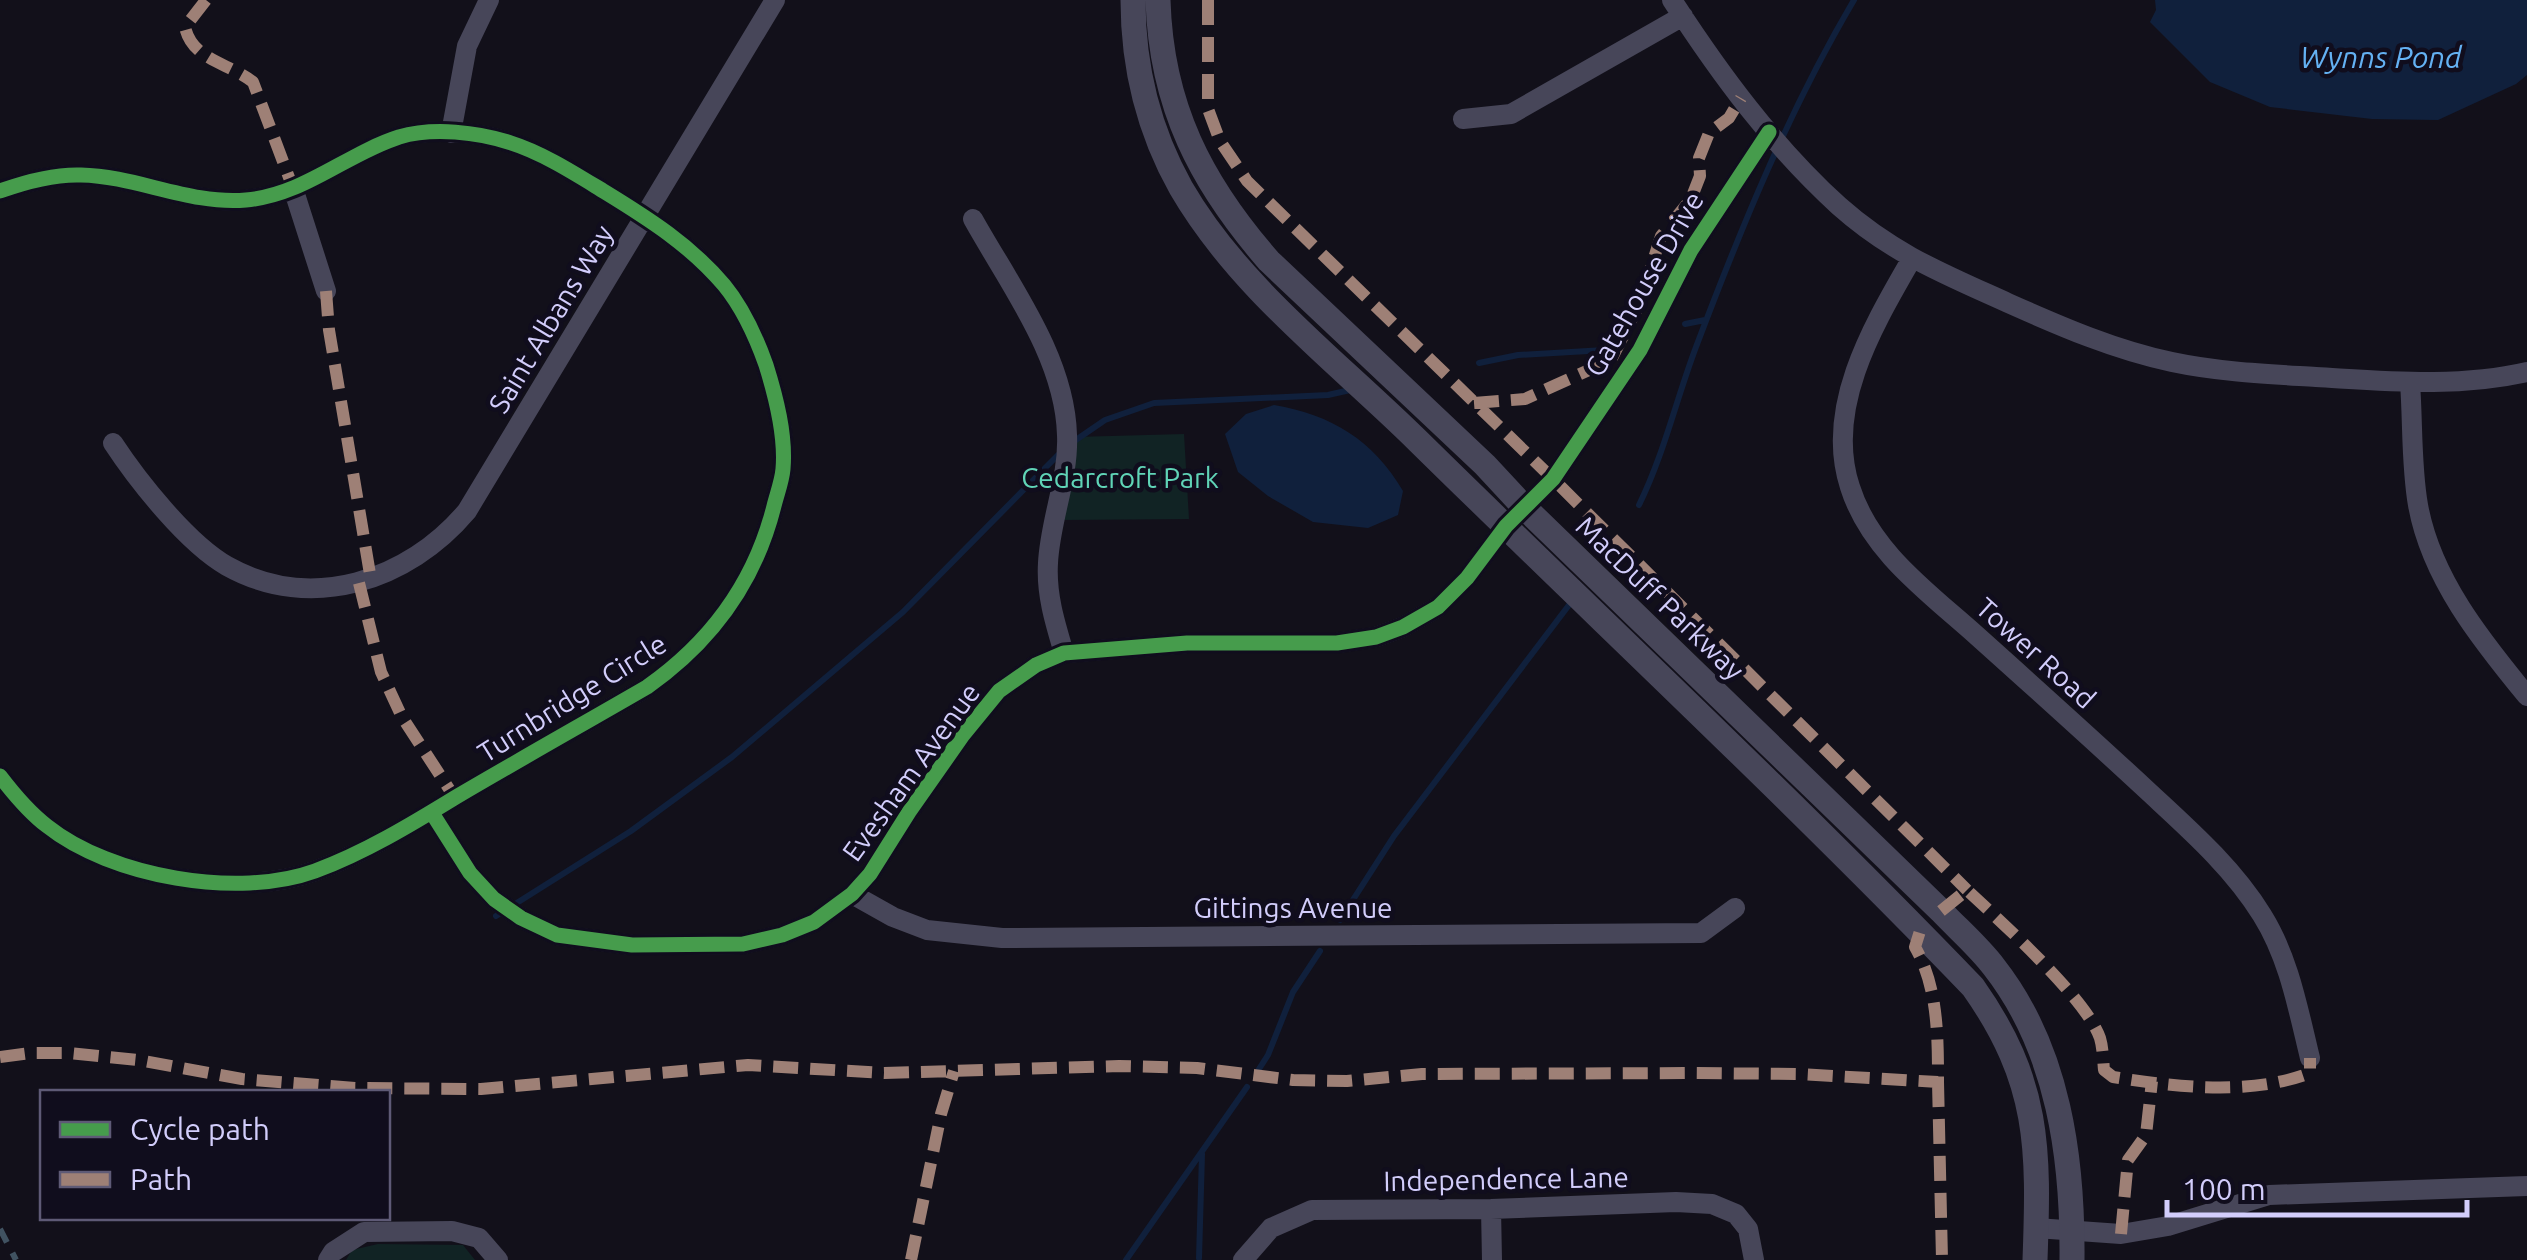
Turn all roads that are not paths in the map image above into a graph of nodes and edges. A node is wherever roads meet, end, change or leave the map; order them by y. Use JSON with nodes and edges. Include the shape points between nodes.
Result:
{"nodes":[{"id":1,"x":489,"y":0,"type":"edge"},
{"id":2,"x":775,"y":0,"type":"edge"},
{"id":3,"x":1133,"y":0,"type":"edge"},
{"id":4,"x":1158,"y":0,"type":"edge"},
{"id":5,"x":1677,"y":8,"type":"edge"},
{"id":6,"x":1463,"y":118,"type":"dead end"},
{"id":7,"x":1769,"y":132,"type":"junction"},
{"id":8,"x":451,"y":133,"type":"junction"},
{"id":9,"x":293,"y":188,"type":"junction"},
{"id":10,"x":0,"y":191,"type":"edge"},
{"id":11,"x":645,"y":217,"type":"junction"},
{"id":12,"x":973,"y":219,"type":"dead end"},
{"id":13,"x":1911,"y":260,"type":"junction"},
{"id":14,"x":326,"y":292,"type":"dead end"},
{"id":15,"x":2527,"y":372,"type":"edge"},
{"id":16,"x":2410,"y":383,"type":"junction"},
{"id":17,"x":113,"y":443,"type":"dead end"},
{"id":18,"x":1524,"y":507,"type":"junction"},
{"id":19,"x":1506,"y":526,"type":"junction"},
{"id":20,"x":1064,"y":653,"type":"junction"},
{"id":21,"x":2527,"y":696,"type":"edge"},
{"id":22,"x":0,"y":776,"type":"edge"},
{"id":23,"x":432,"y":812,"type":"junction"},
{"id":24,"x":852,"y":894,"type":"junction"},
{"id":25,"x":1735,"y":908,"type":"dead end"},
{"id":26,"x":2310,"y":1058,"type":"dead end"},
{"id":27,"x":2527,"y":1186,"type":"edge"},
{"id":28,"x":1490,"y":1209,"type":"junction"},
{"id":29,"x":2036,"y":1228,"type":"junction"},
{"id":30,"x":2072,"y":1232,"type":"junction"},
{"id":31,"x":328,"y":1260,"type":"edge"},
{"id":32,"x":498,"y":1260,"type":"edge"},
{"id":33,"x":1243,"y":1260,"type":"edge"},
{"id":34,"x":1492,"y":1260,"type":"edge"},
{"id":35,"x":1754,"y":1260,"type":"edge"},
{"id":36,"x":2035,"y":1260,"type":"edge"},
{"id":37,"x":2072,"y":1260,"type":"edge"}],
"edges":[{"from":1,"to":8,"type":"street","via":[[464,59]]},
{"from":2,"to":11,"type":"street","name":"Saint Albans Way"},
{"from":3,"to":19,"type":"street","name":"MacDuff Parkway","via":[[1134,43],[1154,130],[1202,219],[1248,278]]},
{"from":4,"to":18,"type":"street","name":"MacDuff Parkway","via":[[1178,119],[1221,200],[1269,262]]},
{"from":5,"to":6,"type":"street","via":[[1511,114]]},
{"from":5,"to":7,"type":"street"},
{"from":7,"to":13,"type":"street","via":[[1842,208]]},
{"from":7,"to":18,"type":"street","name":"Gatehouse Drive","via":[[1690,250],[1640,350],[1553,478]]},
{"from":8,"to":9,"type":"street","name":"Turnbridge Circle","via":[[402,136]]},
{"from":8,"to":11,"type":"street","name":"Turnbridge Circle","via":[[514,143]]},
{"from":9,"to":10,"type":"street","name":"Turnbridge Circle","via":[[245,200],[80,174]]},
{"from":9,"to":14,"type":"street"},
{"from":11,"to":17,"type":"street","name":"Saint Albans Way","via":[[466,511],[431,548],[371,580],[332,588],[274,584],[224,565],[136,479]]},
{"from":11,"to":23,"type":"street","name":"Turnbridge Circle","via":[[688,247],[756,335],[773,387],[783,470],[767,535],[713,630],[680,664]]},
{"from":12,"to":20,"type":"street","via":[[1048,356],[1060,394],[1067,434],[1048,592]]},
{"from":13,"to":16,"type":"street","via":[[2084,336],[2170,362]]},
{"from":13,"to":26,"type":"street","name":"Tower Road","via":[[1882,311],[1848,397],[1844,460],[1864,517],[1897,565],[2132,776],[2234,878],[2285,960]]},
{"from":15,"to":16,"type":"street"},
{"from":16,"to":21,"type":"street","via":[[2426,536],[2455,600]]},
{"from":18,"to":19,"type":"street","name":"Gatehouse Drive"},
{"from":18,"to":30,"type":"street","name":"MacDuff Parkway","via":[[1995,967],[2042,1054],[2058,1102],[2069,1157]]},
{"from":19,"to":20,"type":"street","name":"Evesham Avenue","via":[[1438,607],[1376,637]]},
{"from":19,"to":29,"type":"street","name":"MacDuff Parkway","via":[[1974,986],[2001,1026],[2032,1114]]},
{"from":20,"to":24,"type":"street","name":"Evesham Avenue","via":[[999,691]]},
{"from":22,"to":23,"type":"street","name":"Turnbridge Circle","via":[[47,826],[88,850],[176,879],[218,884],[313,872]]},
{"from":23,"to":24,"type":"street","name":"Evesham Avenue","via":[[470,873],[496,900],[556,935],[613,943],[743,944],[814,922]]},
{"from":24,"to":25,"type":"street","name":"Gittings Avenue","via":[[927,930],[1002,938],[1701,932]]},
{"from":27,"to":30,"type":"street","via":[[2268,1195],[2168,1226],[2122,1234]]},
{"from":28,"to":33,"type":"street","name":"Independence Lane","via":[[1312,1210],[1271,1228]]},
{"from":28,"to":34,"type":"street"},
{"from":28,"to":35,"type":"street","name":"Independence Lane","via":[[1712,1204],[1736,1214],[1748,1229]]},
{"from":29,"to":30,"type":"street"},
{"from":29,"to":36,"type":"street","name":"MacDuff Parkway"},
{"from":30,"to":37,"type":"street","name":"MacDuff Parkway"},
{"from":31,"to":32,"type":"street","via":[[364,1232],[452,1231],[479,1238]]}]}
